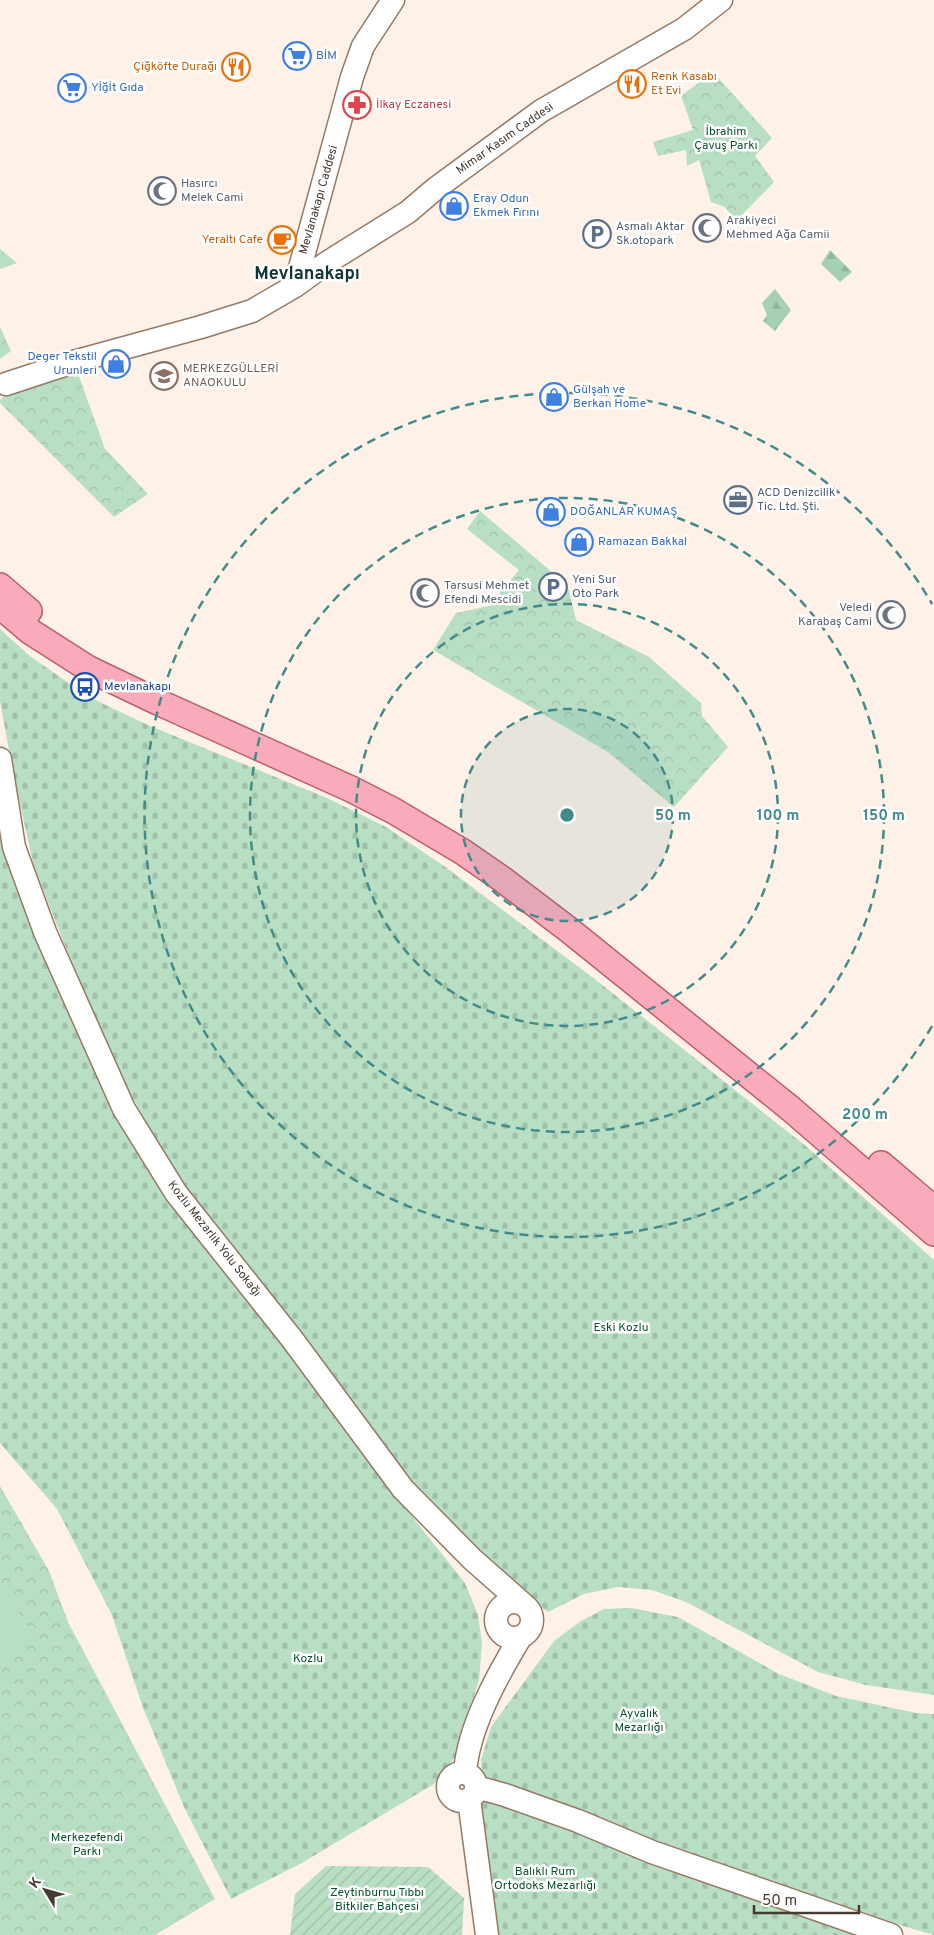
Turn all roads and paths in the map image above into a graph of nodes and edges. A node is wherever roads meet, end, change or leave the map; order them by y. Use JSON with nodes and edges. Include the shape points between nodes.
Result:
{"nodes":[{"id":1,"x":394,"y":0,"type":"edge"},
{"id":2,"x":721,"y":0,"type":"edge"},
{"id":3,"x":295,"y":286,"type":"junction"},
{"id":4,"x":6,"y":384,"type":"dead end"},
{"id":5,"x":0,"y":586,"type":"edge"},
{"id":6,"x":0,"y":606,"type":"edge"},
{"id":7,"x":0,"y":759,"type":"edge"},
{"id":8,"x":934,"y":1209,"type":"edge"},
{"id":9,"x":934,"y":1233,"type":"edge"},
{"id":10,"x":472,"y":1559,"type":"junction"},
{"id":11,"x":523,"y":1604,"type":"junction"},
{"id":12,"x":497,"y":1620,"type":"junction"},
{"id":13,"x":520,"y":1638,"type":"junction"},
{"id":14,"x":495,"y":1680,"type":"junction"},
{"id":15,"x":470,"y":1786,"type":"junction"},
{"id":16,"x":487,"y":1935,"type":"edge"},
{"id":17,"x":891,"y":1935,"type":"edge"}],
"edges":[{"from":1,"to":3,"type":"street","name":"Mevlanakapı Caddesi","via":[[363,46],[352,77]]},
{"from":2,"to":3,"type":"street","name":"Mimar Kasım Caddesi","via":[[684,29],[541,111],[408,212]]},
{"from":3,"to":4,"type":"street","via":[[252,311]]},
{"from":5,"to":8,"type":"main road","via":[[68,642],[98,659],[391,792],[423,808],[499,856],[786,1083]]},
{"from":6,"to":9,"type":"main road","via":[[31,632],[89,669],[351,789],[471,857],[569,930],[791,1109]]},
{"from":7,"to":10,"type":"street","name":"Kozlu Mezarlık Yolu Sokağı","via":[[14,847],[45,932],[124,1109],[176,1193],[292,1338],[403,1489]]},
{"from":10,"to":11,"type":"street"},
{"from":10,"to":12,"type":"street","via":[[486,1586]]},
{"from":11,"to":12,"type":"street","via":[[505,1604]]},
{"from":11,"to":13,"type":"street","via":[[530,1611],[532,1621]]},
{"from":12,"to":13,"type":"street","via":[[499,1632],[508,1638]]},
{"from":12,"to":14,"type":"street"},
{"from":13,"to":14,"type":"street"},
{"from":14,"to":15,"type":"street","via":[[466,1758]]},
{"from":15,"to":16,"type":"street"},
{"from":15,"to":17,"type":"street","via":[[505,1794],[652,1852]]}]}
